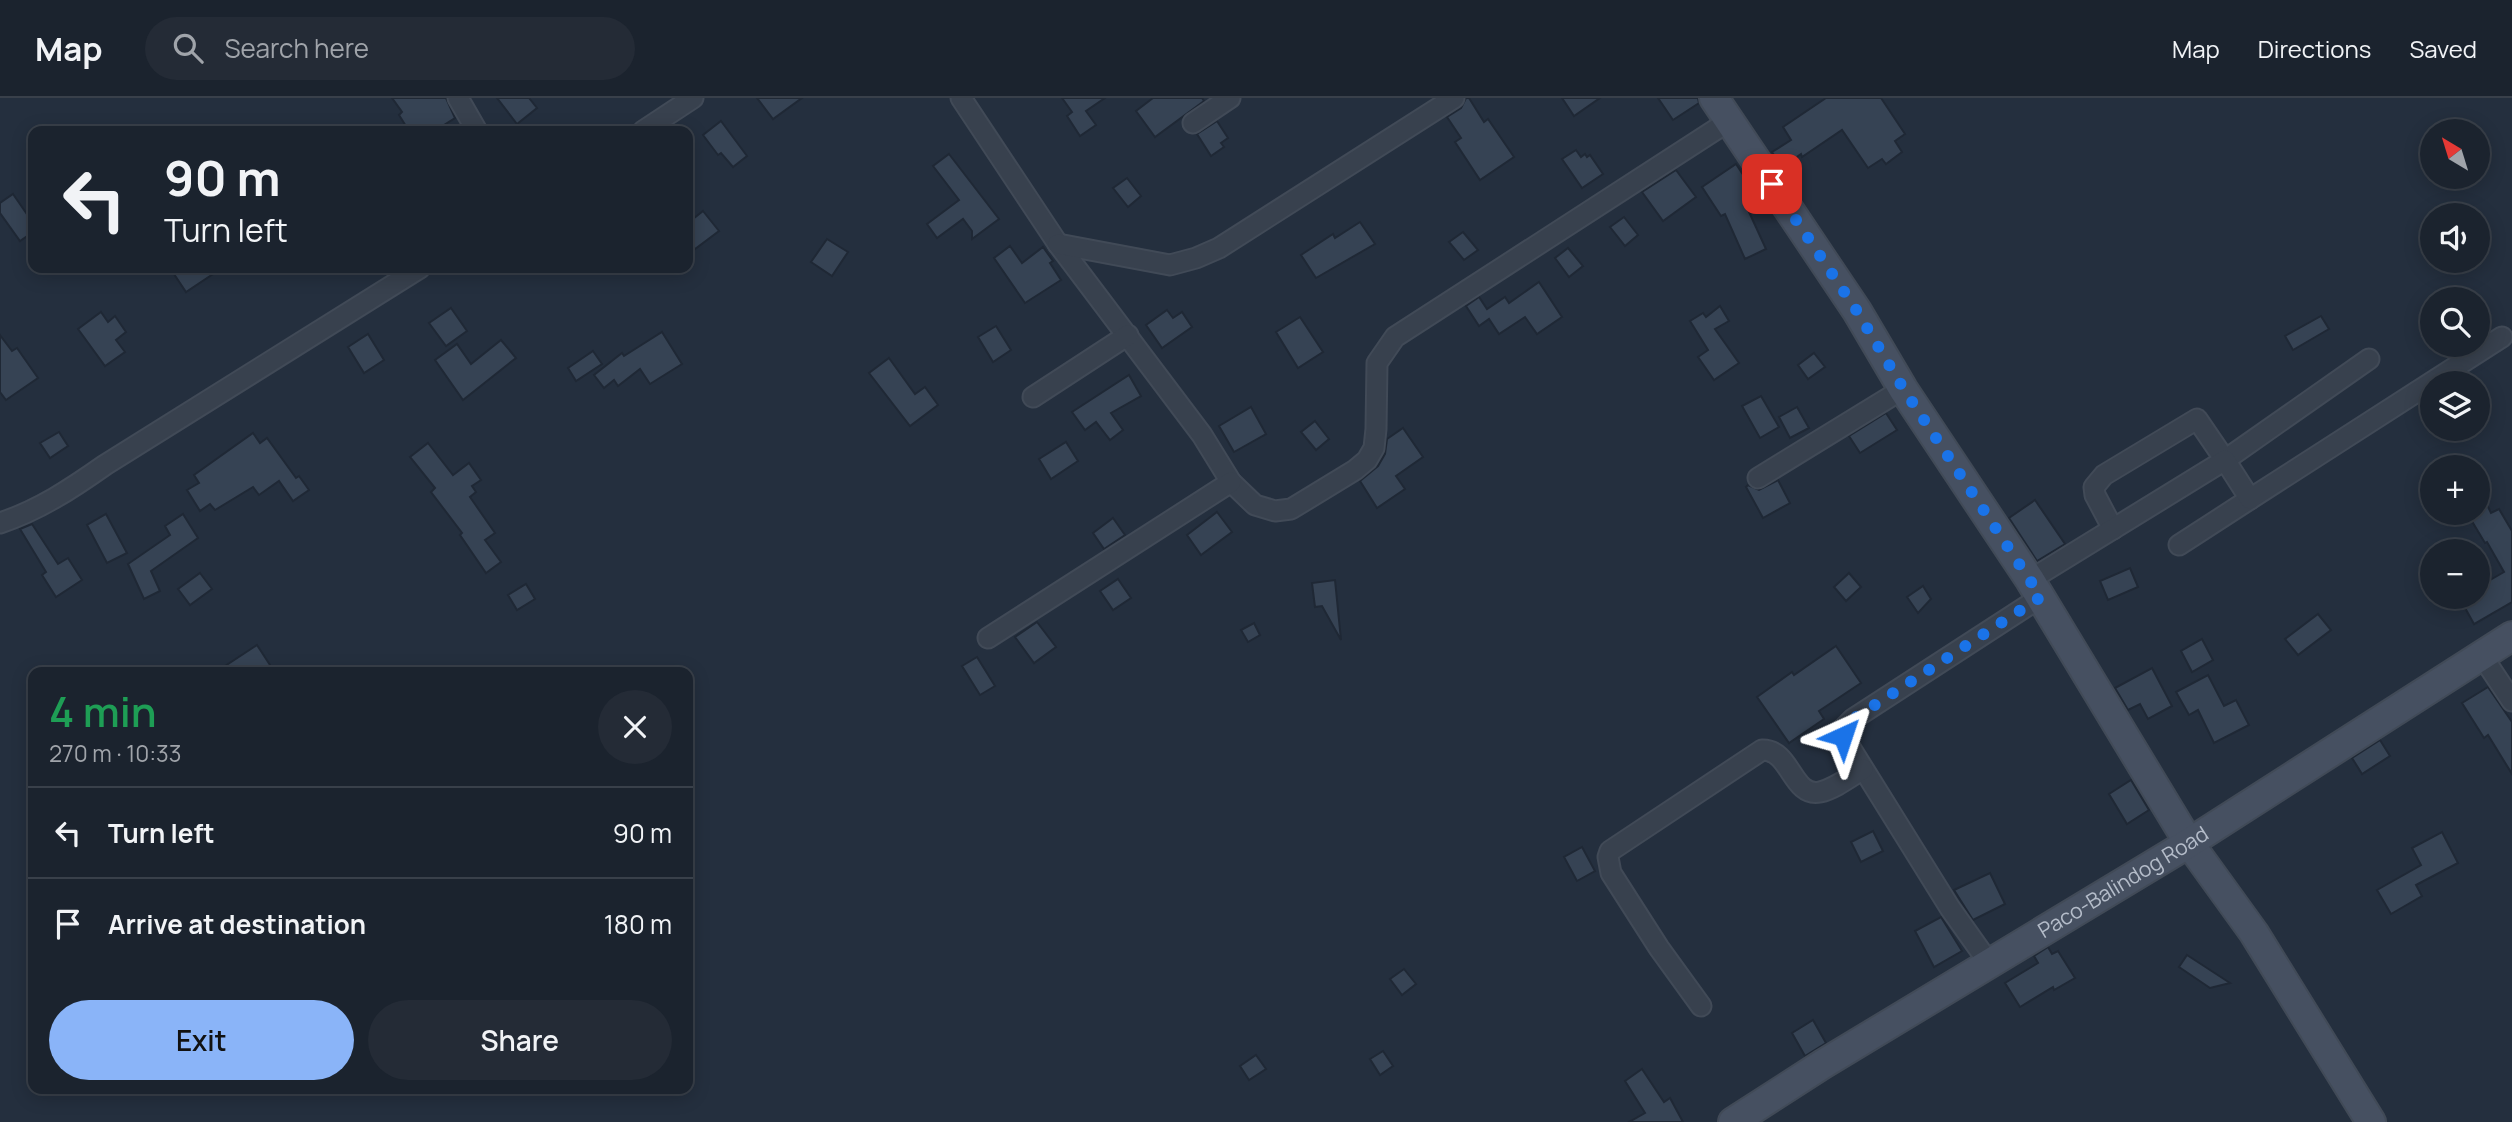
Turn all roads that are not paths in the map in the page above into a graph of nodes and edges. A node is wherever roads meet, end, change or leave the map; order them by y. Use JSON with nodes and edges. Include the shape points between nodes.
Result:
{"nodes":[{"id":1,"x":458,"y":98,"type":"edge"},
{"id":2,"x":693,"y":98,"type":"edge"},
{"id":3,"x":961,"y":98,"type":"edge"},
{"id":4,"x":1230,"y":98,"type":"edge"},
{"id":5,"x":1454,"y":98,"type":"edge"},
{"id":6,"x":1722,"y":110,"type":"edge"},
{"id":7,"x":1194,"y":123,"type":"dead end"},
{"id":8,"x":474,"y":126,"type":"edge"},
{"id":9,"x":651,"y":126,"type":"edge"},
{"id":10,"x":1058,"y":244,"type":"junction"},
{"id":11,"x":411,"y":273,"type":"edge"},
{"id":12,"x":1128,"y":335,"type":"junction"},
{"id":13,"x":2502,"y":337,"type":"dead end"},
{"id":14,"x":2369,"y":359,"type":"dead end"},
{"id":15,"x":1903,"y":388,"type":"junction"},
{"id":16,"x":1033,"y":397,"type":"dead end"},
{"id":17,"x":2225,"y":460,"type":"junction"},
{"id":18,"x":1758,"y":478,"type":"dead end"},
{"id":19,"x":1231,"y":482,"type":"junction"},
{"id":20,"x":2249,"y":499,"type":"junction"},
{"id":21,"x":0,"y":523,"type":"edge"},
{"id":22,"x":2113,"y":529,"type":"junction"},
{"id":23,"x":2179,"y":545,"type":"dead end"},
{"id":24,"x":2036,"y":589,"type":"junction"},
{"id":25,"x":2512,"y":636,"type":"edge"},
{"id":26,"x":988,"y":638,"type":"dead end"},
{"id":27,"x":2482,"y":656,"type":"junction"},
{"id":28,"x":2512,"y":701,"type":"edge"},
{"id":29,"x":1863,"y":769,"type":"junction"},
{"id":30,"x":2189,"y":843,"type":"junction"},
{"id":31,"x":1989,"y":963,"type":"junction"},
{"id":32,"x":1701,"y":1006,"type":"dead end"},
{"id":33,"x":1733,"y":1122,"type":"edge"},
{"id":34,"x":2371,"y":1122,"type":"edge"}],
"edges":[{"from":1,"to":8,"type":"street"},
{"from":2,"to":9,"type":"street"},
{"from":3,"to":10,"type":"street"},
{"from":4,"to":7,"type":"street"},
{"from":5,"to":10,"type":"street","via":[[1219,248],[1196,258],[1170,265]]},
{"from":6,"to":15,"type":"street"},
{"from":6,"to":19,"type":"street","via":[[1395,337],[1377,363],[1374,448],[1355,470],[1284,511],[1255,505]]},
{"from":10,"to":12,"type":"street"},
{"from":11,"to":21,"type":"street","via":[[64,494]]},
{"from":12,"to":16,"type":"street"},
{"from":12,"to":19,"type":"street"},
{"from":13,"to":20,"type":"street"},
{"from":14,"to":17,"type":"street"},
{"from":15,"to":18,"type":"street"},
{"from":15,"to":24,"type":"street"},
{"from":17,"to":20,"type":"street"},
{"from":17,"to":22,"type":"street"},
{"from":17,"to":22,"type":"street","via":[[2197,419],[2115,468],[2094,487]]},
{"from":19,"to":26,"type":"street"},
{"from":20,"to":23,"type":"street"},
{"from":22,"to":24,"type":"street"},
{"from":24,"to":29,"type":"street","via":[[1845,725],[1843,736]]},
{"from":24,"to":30,"type":"street"},
{"from":25,"to":27,"type":"street","name":"Paco-Balindog Road"},
{"from":27,"to":28,"type":"street"},
{"from":27,"to":30,"type":"street","name":"Paco-Balindog Road"},
{"from":29,"to":31,"type":"street"},
{"from":29,"to":32,"type":"street","via":[[1813,793],[1800,785],[1780,756],[1762,750],[1610,851],[1611,873]]},
{"from":30,"to":31,"type":"street","name":"Paco-Balindog Road"},
{"from":30,"to":34,"type":"street","via":[[2253,933]]},
{"from":31,"to":33,"type":"street","name":"Paco-Balindog Road"}]}
